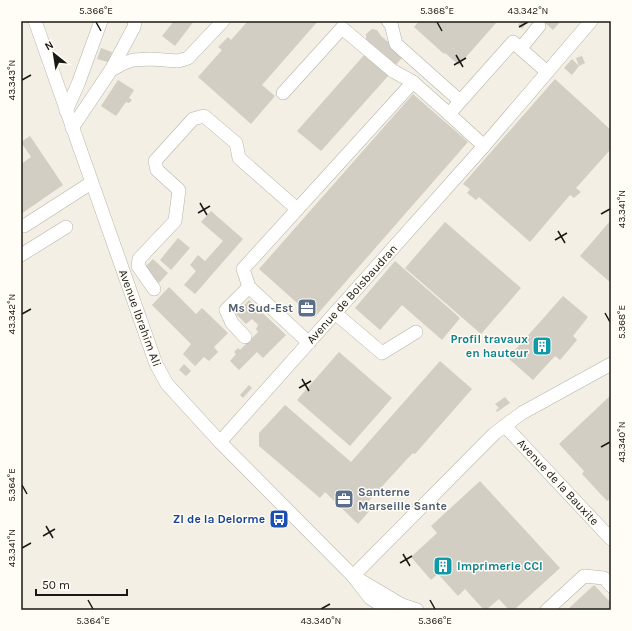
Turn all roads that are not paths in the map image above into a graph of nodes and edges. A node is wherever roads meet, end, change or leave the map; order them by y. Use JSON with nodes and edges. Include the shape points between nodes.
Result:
{"nodes":[{"id":1,"x":35,"y":21,"type":"edge"},
{"id":2,"x":101,"y":21,"type":"edge"},
{"id":3,"x":135,"y":21,"type":"edge"},
{"id":4,"x":223,"y":21,"type":"edge"},
{"id":5,"x":388,"y":21,"type":"edge"},
{"id":6,"x":591,"y":21,"type":"edge"},
{"id":7,"x":539,"y":26,"type":"dead end"},
{"id":8,"x":520,"y":48,"type":"junction"},
{"id":9,"x":111,"y":70,"type":"junction"},
{"id":10,"x":547,"y":72,"type":"junction"},
{"id":11,"x":413,"y":82,"type":"junction"},
{"id":12,"x":283,"y":93,"type":"dead end"},
{"id":13,"x":460,"y":101,"type":"junction"},
{"id":14,"x":66,"y":111,"type":"junction"},
{"id":15,"x":449,"y":114,"type":"junction"},
{"id":16,"x":72,"y":128,"type":"junction"},
{"id":17,"x":484,"y":146,"type":"junction"},
{"id":18,"x":91,"y":183,"type":"junction"},
{"id":19,"x":297,"y":209,"type":"junction"},
{"id":20,"x":21,"y":225,"type":"edge"},
{"id":21,"x":66,"y":227,"type":"dead end"},
{"id":22,"x":22,"y":253,"type":"edge"},
{"id":23,"x":249,"y":287,"type":"junction"},
{"id":24,"x":154,"y":289,"type":"dead end"},
{"id":25,"x":335,"y":313,"type":"junction"},
{"id":26,"x":416,"y":332,"type":"dead end"},
{"id":27,"x":246,"y":337,"type":"dead end"},
{"id":28,"x":309,"y":342,"type":"junction"},
{"id":29,"x":611,"y":364,"type":"edge"},
{"id":30,"x":505,"y":426,"type":"junction"},
{"id":31,"x":220,"y":442,"type":"junction"},
{"id":32,"x":611,"y":539,"type":"edge"},
{"id":33,"x":353,"y":576,"type":"junction"},
{"id":34,"x":611,"y":586,"type":"edge"},
{"id":35,"x":400,"y":607,"type":"edge"},
{"id":36,"x":389,"y":610,"type":"edge"},
{"id":37,"x":417,"y":610,"type":"edge"},
{"id":38,"x":547,"y":610,"type":"edge"}],
"edges":[{"from":1,"to":14,"type":"street","name":"Avenue Ibrahim Ali"},
{"from":2,"to":14,"type":"street"},
{"from":3,"to":9,"type":"street"},
{"from":4,"to":9,"type":"street","via":[[188,58],[178,61],[133,60]]},
{"from":5,"to":13,"type":"street","via":[[392,24],[396,44]]},
{"from":6,"to":10,"type":"street","name":"Avenue de Boisbaudran"},
{"from":7,"to":8,"type":"street"},
{"from":8,"to":10,"type":"street"},
{"from":8,"to":13,"type":"street","via":[[514,42]]},
{"from":9,"to":16,"type":"street"},
{"from":10,"to":17,"type":"street","name":"Avenue de Boisbaudran"},
{"from":11,"to":12,"type":"street","via":[[393,71],[342,28]]},
{"from":11,"to":15,"type":"street"},
{"from":11,"to":19,"type":"street"},
{"from":13,"to":15,"type":"street"},
{"from":14,"to":16,"type":"street","name":"Avenue Ibrahim Ali"},
{"from":15,"to":17,"type":"street"},
{"from":16,"to":18,"type":"street","name":"Avenue Ibrahim Ali"},
{"from":17,"to":25,"type":"street","name":"Avenue de Boisbaudran"},
{"from":18,"to":20,"type":"street","via":[[24,226]]},
{"from":18,"to":31,"type":"street","name":"Avenue Ibrahim Ali","via":[[156,364],[167,384]]},
{"from":19,"to":23,"type":"street","via":[[244,269]]},
{"from":19,"to":24,"type":"street","via":[[239,158],[236,144],[204,116],[193,119],[156,161],[157,170],[179,190],[175,221],[139,259],[138,266]]},
{"from":21,"to":22,"type":"street"},
{"from":23,"to":27,"type":"street","via":[[226,310],[232,323]]},
{"from":23,"to":28,"type":"street"},
{"from":25,"to":26,"type":"street","via":[[382,353]]},
{"from":25,"to":28,"type":"street","name":"Avenue de Boisbaudran"},
{"from":28,"to":31,"type":"street","name":"Avenue de Boisbaudran"},
{"from":29,"to":30,"type":"street","via":[[522,413]]},
{"from":30,"to":32,"type":"street","name":"Avenue de la Bauxite"},
{"from":30,"to":33,"type":"street","via":[[495,433]]},
{"from":31,"to":33,"type":"street","name":"Avenue Ibrahim Ali"},
{"from":33,"to":35,"type":"street","name":"Avenue Ibrahim Ali"},
{"from":33,"to":36,"type":"street","name":"Avenue Ibrahim Ali","via":[[370,598]]},
{"from":34,"to":38,"type":"street","via":[[604,578],[584,576]]},
{"from":35,"to":37,"type":"street","name":"Avenue Ibrahim Ali"}]}
